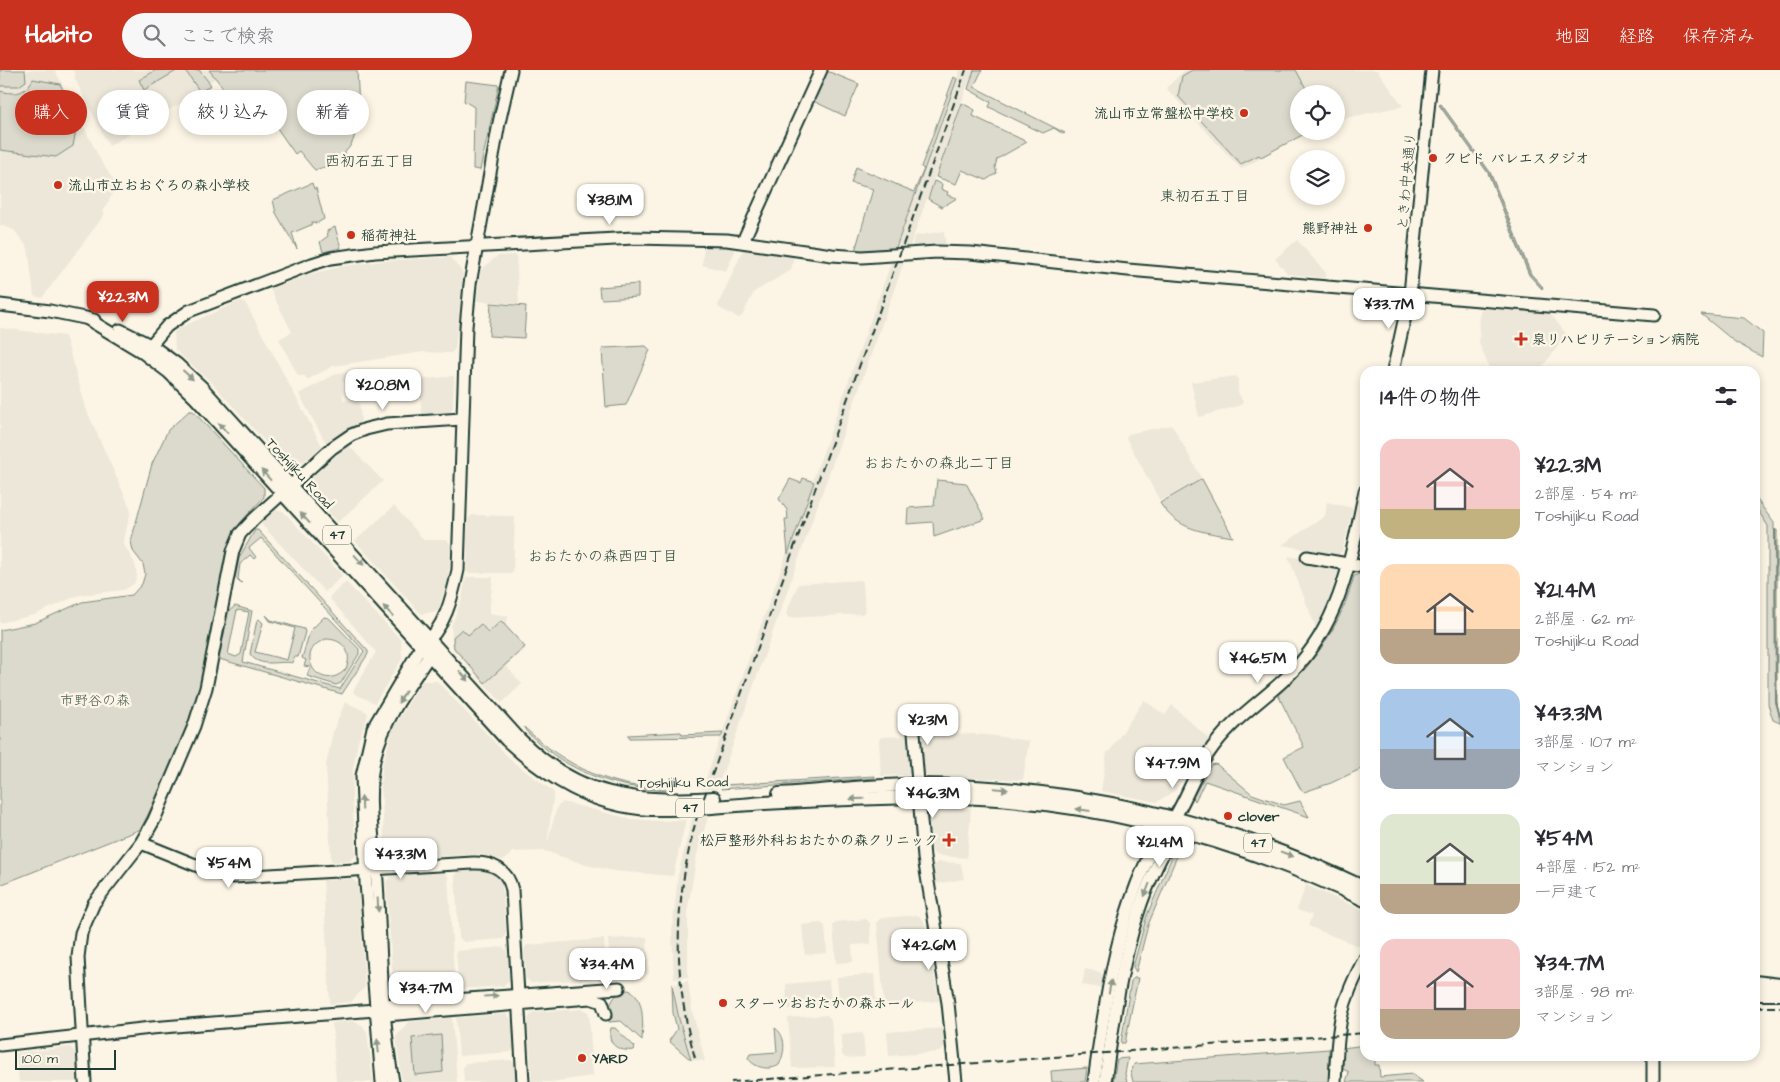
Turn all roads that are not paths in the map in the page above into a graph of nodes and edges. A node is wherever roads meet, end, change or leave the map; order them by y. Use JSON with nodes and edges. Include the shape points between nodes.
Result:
{"nodes":[{"id":1,"x":511,"y":70,"type":"edge"},
{"id":2,"x":821,"y":70,"type":"edge"},
{"id":3,"x":1432,"y":70,"type":"edge"},
{"id":4,"x":744,"y":241,"type":"junction"},
{"id":5,"x":477,"y":247,"type":"junction"},
{"id":6,"x":1410,"y":294,"type":"junction"},
{"id":7,"x":0,"y":305,"type":"edge"},
{"id":8,"x":1654,"y":314,"type":"dead end"},
{"id":9,"x":147,"y":349,"type":"junction"},
{"id":10,"x":1394,"y":366,"type":"edge"},
{"id":11,"x":462,"y":419,"type":"junction"},
{"id":12,"x":286,"y":489,"type":"junction"},
{"id":13,"x":1360,"y":514,"type":"edge"},
{"id":14,"x":1307,"y":557,"type":"dead end"},
{"id":15,"x":1349,"y":564,"type":"junction"},
{"id":16,"x":1360,"y":566,"type":"edge"},
{"id":17,"x":427,"y":647,"type":"junction"},
{"id":18,"x":914,"y":732,"type":"dead end"},
{"id":19,"x":918,"y":791,"type":"junction"},
{"id":20,"x":1171,"y":825,"type":"junction"},
{"id":21,"x":141,"y":843,"type":"junction"},
{"id":22,"x":371,"y":869,"type":"junction"},
{"id":23,"x":1360,"y":886,"type":"edge"},
{"id":24,"x":1360,"y":898,"type":"edge"},
{"id":25,"x":1360,"y":967,"type":"edge"},
{"id":26,"x":1760,"y":983,"type":"edge"},
{"id":27,"x":1780,"y":986,"type":"edge"},
{"id":28,"x":619,"y":988,"type":"dead end"},
{"id":29,"x":1760,"y":994,"type":"edge"},
{"id":30,"x":1780,"y":994,"type":"edge"},
{"id":31,"x":518,"y":999,"type":"junction"},
{"id":32,"x":382,"y":1010,"type":"junction"},
{"id":33,"x":606,"y":1014,"type":"dead end"},
{"id":34,"x":82,"y":1035,"type":"junction"},
{"id":35,"x":0,"y":1045,"type":"edge"},
{"id":36,"x":1653,"y":1061,"type":"edge"},
{"id":37,"x":85,"y":1082,"type":"edge"},
{"id":38,"x":382,"y":1082,"type":"edge"},
{"id":39,"x":393,"y":1082,"type":"edge"},
{"id":40,"x":523,"y":1082,"type":"edge"},
{"id":41,"x":956,"y":1082,"type":"edge"},
{"id":42,"x":1094,"y":1082,"type":"edge"},
{"id":43,"x":1105,"y":1082,"type":"edge"},
{"id":44,"x":1335,"y":1082,"type":"edge"},
{"id":45,"x":1653,"y":1082,"type":"edge"}],
"edges":[{"from":1,"to":5,"type":"street"},
{"from":2,"to":4,"type":"street"},
{"from":3,"to":6,"type":"street","name":"ときわ中央通り"},
{"from":4,"to":5,"type":"street","via":[[655,237]]},
{"from":4,"to":6,"type":"street","via":[[832,255],[971,253]]},
{"from":5,"to":9,"type":"street","via":[[357,253],[332,258],[189,312],[172,322]]},
{"from":5,"to":11,"type":"street","via":[[466,327]]},
{"from":6,"to":8,"type":"street"},
{"from":6,"to":10,"type":"street","name":"ときわ中央通り"},
{"from":7,"to":9,"type":"street","name":"Toshijiku Road","via":[[50,310],[86,318],[112,326]]},
{"from":9,"to":12,"type":"main road","name":"Toshijiku Road","number":"47","via":[[192,378]]},
{"from":11,"to":12,"type":"street","via":[[387,424],[358,431],[332,448]]},
{"from":11,"to":17,"type":"street","via":[[458,570],[449,606]]},
{"from":12,"to":17,"type":"main road","name":"Toshijiku Road","number":"47"},
{"from":12,"to":21,"type":"street","via":[[245,527],[236,542],[199,715],[159,810]]},
{"from":13,"to":15,"type":"street"},
{"from":14,"to":15,"type":"street"},
{"from":15,"to":16,"type":"street"},
{"from":15,"to":20,"type":"street","via":[[1339,599],[1319,639],[1291,673],[1244,712],[1217,742],[1196,772]]},
{"from":17,"to":19,"type":"main road","name":"Toshijiku Road","number":"47","via":[[528,748],[559,772],[606,792],[641,800],[673,800]]},
{"from":17,"to":22,"type":"street","via":[[381,712],[368,741],[361,789]]},
{"from":18,"to":19,"type":"street"},
{"from":19,"to":20,"type":"main road","name":"Toshijiku Road","number":"47","via":[[993,788],[1072,797]]},
{"from":19,"to":41,"type":"street","via":[[928,891],[952,1027]]},
{"from":20,"to":23,"type":"main road","name":"Toshijiku Road","number":"47","one_way":true,"via":[[1263,844]]},
{"from":20,"to":24,"type":"main road","name":"Toshijiku Road","number":"47","via":[[1250,852]]},
{"from":42,"to":20,"type":"street","one_way":true,"via":[[1121,934],[1132,899]]},
{"from":20,"to":43,"type":"street","one_way":true,"via":[[1127,953]]},
{"from":21,"to":22,"type":"street","via":[[234,877]]},
{"from":21,"to":34,"type":"street","via":[[94,903],[81,933],[78,957]]},
{"from":22,"to":31,"type":"street","via":[[482,862],[503,871],[512,890]]},
{"from":22,"to":32,"type":"street"},
{"from":25,"to":44,"type":"street","via":[[1341,1010]]},
{"from":26,"to":27,"type":"main road"},
{"from":28,"to":31,"type":"street"},
{"from":29,"to":30,"type":"main road"},
{"from":31,"to":32,"type":"street"},
{"from":31,"to":33,"type":"street","via":[[590,998],[602,1002]]},
{"from":31,"to":40,"type":"street"},
{"from":32,"to":34,"type":"street"},
{"from":38,"to":32,"type":"street","one_way":true},
{"from":32,"to":39,"type":"street"},
{"from":34,"to":35,"type":"street"},
{"from":34,"to":37,"type":"street"},
{"from":36,"to":45,"type":"street"}]}
